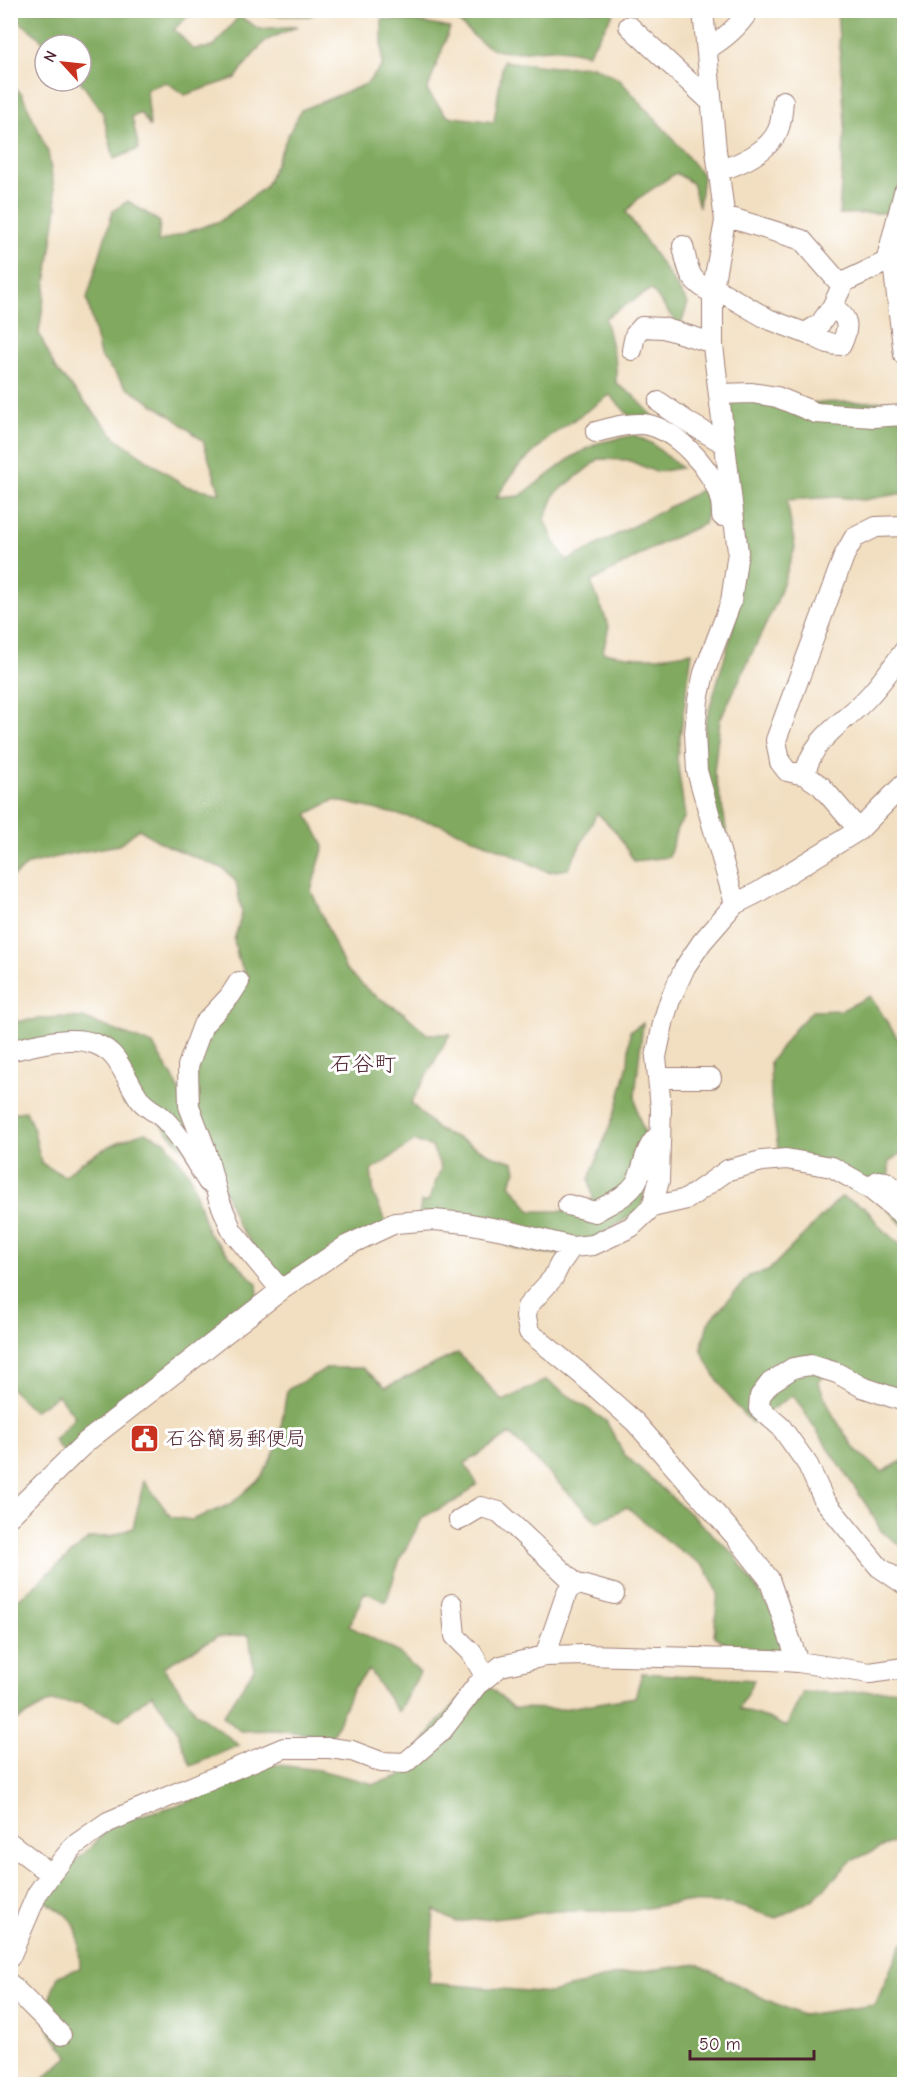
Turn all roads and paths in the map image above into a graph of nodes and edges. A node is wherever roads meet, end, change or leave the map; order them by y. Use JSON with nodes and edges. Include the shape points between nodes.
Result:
{"nodes":[{"id":1,"x":703,"y":10,"type":"edge"},
{"id":2,"x":749,"y":10,"type":"edge"},
{"id":3,"x":629,"y":26,"type":"dead end"},
{"id":4,"x":707,"y":49,"type":"junction"},
{"id":5,"x":783,"y":101,"type":"dead end"},
{"id":6,"x":712,"y":103,"type":"junction"},
{"id":7,"x":720,"y":170,"type":"junction"},
{"id":8,"x":904,"y":192,"type":"edge"},
{"id":9,"x":725,"y":216,"type":"junction"},
{"id":10,"x":683,"y":246,"type":"dead end"},
{"id":11,"x":894,"y":263,"type":"edge"},
{"id":12,"x":842,"y":286,"type":"junction"},
{"id":13,"x":713,"y":290,"type":"junction"},
{"id":14,"x":832,"y":307,"type":"junction"},
{"id":15,"x":806,"y":333,"type":"junction"},
{"id":16,"x":713,"y":343,"type":"junction"},
{"id":17,"x":632,"y":350,"type":"dead end"},
{"id":18,"x":904,"y":355,"type":"edge"},
{"id":19,"x":719,"y":394,"type":"junction"},
{"id":20,"x":659,"y":402,"type":"dead end"},
{"id":21,"x":904,"y":415,"type":"edge"},
{"id":22,"x":596,"y":432,"type":"dead end"},
{"id":23,"x":725,"y":444,"type":"junction"},
{"id":24,"x":904,"y":526,"type":"edge"},
{"id":25,"x":737,"y":559,"type":"junction"},
{"id":26,"x":904,"y":651,"type":"edge"},
{"id":27,"x":805,"y":775,"type":"junction"},
{"id":28,"x":904,"y":784,"type":"edge"},
{"id":29,"x":859,"y":830,"type":"junction"},
{"id":30,"x":735,"y":904,"type":"junction"},
{"id":31,"x":239,"y":982,"type":"dead end"},
{"id":32,"x":10,"y":1051,"type":"edge"},
{"id":33,"x":658,"y":1078,"type":"junction"},
{"id":34,"x":711,"y":1078,"type":"dead end"},
{"id":35,"x":660,"y":1134,"type":"junction"},
{"id":36,"x":869,"y":1188,"type":"junction"},
{"id":37,"x":904,"y":1196,"type":"edge"},
{"id":38,"x":218,"y":1197,"type":"junction"},
{"id":39,"x":568,"y":1206,"type":"dead end"},
{"id":40,"x":652,"y":1207,"type":"junction"},
{"id":41,"x":904,"y":1216,"type":"edge"},
{"id":42,"x":572,"y":1247,"type":"junction"},
{"id":43,"x":281,"y":1290,"type":"junction"},
{"id":44,"x":904,"y":1401,"type":"edge"},
{"id":45,"x":10,"y":1516,"type":"edge"},
{"id":46,"x":459,"y":1520,"type":"dead end"},
{"id":47,"x":575,"y":1583,"type":"junction"},
{"id":48,"x":904,"y":1584,"type":"edge"},
{"id":49,"x":614,"y":1594,"type":"dead end"},
{"id":50,"x":452,"y":1604,"type":"dead end"},
{"id":51,"x":545,"y":1656,"type":"junction"},
{"id":52,"x":798,"y":1662,"type":"junction"},
{"id":53,"x":904,"y":1668,"type":"edge"},
{"id":54,"x":486,"y":1678,"type":"junction"},
{"id":55,"x":10,"y":1843,"type":"edge"},
{"id":56,"x":51,"y":1874,"type":"junction"},
{"id":57,"x":10,"y":1957,"type":"edge"},
{"id":58,"x":10,"y":1984,"type":"edge"},
{"id":59,"x":61,"y":2035,"type":"dead end"}],
"edges":[{"from":1,"to":4,"type":"street"},
{"from":2,"to":4,"type":"street","via":[[724,39]]},
{"from":3,"to":6,"type":"street"},
{"from":4,"to":6,"type":"street"},
{"from":5,"to":7,"type":"street","via":[[778,130],[767,145],[739,165]]},
{"from":6,"to":7,"type":"street"},
{"from":7,"to":9,"type":"street"},
{"from":8,"to":11,"type":"street"},
{"from":9,"to":12,"type":"street","via":[[802,240]]},
{"from":9,"to":13,"type":"street"},
{"from":10,"to":13,"type":"street","via":[[696,284]]},
{"from":11,"to":12,"type":"street"},
{"from":11,"to":18,"type":"street"},
{"from":12,"to":14,"type":"street"},
{"from":13,"to":15,"type":"street","via":[[768,319]]},
{"from":13,"to":16,"type":"street"},
{"from":14,"to":15,"type":"street","via":[[820,324]]},
{"from":14,"to":15,"type":"street","via":[[846,319],[847,334],[841,345],[832,346]]},
{"from":16,"to":17,"type":"street","via":[[663,328],[642,327],[635,335]]},
{"from":16,"to":19,"type":"street"},
{"from":19,"to":21,"type":"street","via":[[777,397],[816,413]]},
{"from":19,"to":23,"type":"street"},
{"from":20,"to":23,"type":"street"},
{"from":22,"to":25,"type":"street","via":[[624,424],[643,424],[657,427],[687,447],[708,471],[720,497],[725,546]]},
{"from":23,"to":25,"type":"street"},
{"from":24,"to":27,"type":"street","via":[[876,528],[854,538],[844,556],[776,740],[780,762],[787,771]]},
{"from":25,"to":30,"type":"street","via":[[731,602],[704,673],[695,733],[697,771]]},
{"from":26,"to":27,"type":"street","via":[[868,697],[819,743],[808,759]]},
{"from":27,"to":29,"type":"street","via":[[821,786]]},
{"from":28,"to":29,"type":"street"},
{"from":29,"to":30,"type":"street"},
{"from":30,"to":33,"type":"street","via":[[685,967],[670,1000],[656,1057]]},
{"from":31,"to":38,"type":"street","via":[[203,1025],[188,1066],[189,1107]]},
{"from":32,"to":38,"type":"street","via":[[59,1041],[105,1047],[142,1103],[180,1137]]},
{"from":33,"to":34,"type":"street"},
{"from":33,"to":35,"type":"street"},
{"from":35,"to":39,"type":"street","via":[[649,1148],[635,1184],[622,1196],[595,1212]]},
{"from":35,"to":40,"type":"street","via":[[659,1181]]},
{"from":36,"to":37,"type":"street","via":[[878,1181],[886,1182]]},
{"from":36,"to":40,"type":"street","via":[[832,1167],[786,1159],[762,1161],[728,1170],[687,1199]]},
{"from":36,"to":41,"type":"street"},
{"from":38,"to":43,"type":"street","via":[[232,1231]]},
{"from":40,"to":42,"type":"street","via":[[631,1227],[610,1238]]},
{"from":42,"to":43,"type":"street","via":[[466,1223],[395,1223],[346,1246]]},
{"from":42,"to":52,"type":"street","via":[[553,1278],[527,1307],[529,1332],[635,1422],[736,1537],[769,1579]]},
{"from":43,"to":45,"type":"street","via":[[86,1442]]},
{"from":44,"to":48,"type":"street","via":[[811,1365],[793,1368],[770,1383],[760,1395],[759,1408],[781,1427],[808,1465],[824,1500],[879,1567]]},
{"from":46,"to":47,"type":"street","via":[[481,1506],[499,1512]]},
{"from":47,"to":49,"type":"street"},
{"from":47,"to":51,"type":"street","via":[[567,1592]]},
{"from":50,"to":54,"type":"street","via":[[455,1636],[472,1653]]},
{"from":51,"to":52,"type":"street"},
{"from":51,"to":54,"type":"street","via":[[501,1666]]},
{"from":52,"to":53,"type":"street","via":[[870,1673]]},
{"from":54,"to":56,"type":"street","via":[[441,1732],[405,1763],[381,1762],[330,1748],[284,1748],[108,1822],[75,1845]]},
{"from":55,"to":56,"type":"street"},
{"from":56,"to":57,"type":"street","via":[[37,1894]]},
{"from":58,"to":59,"type":"street"}]}
